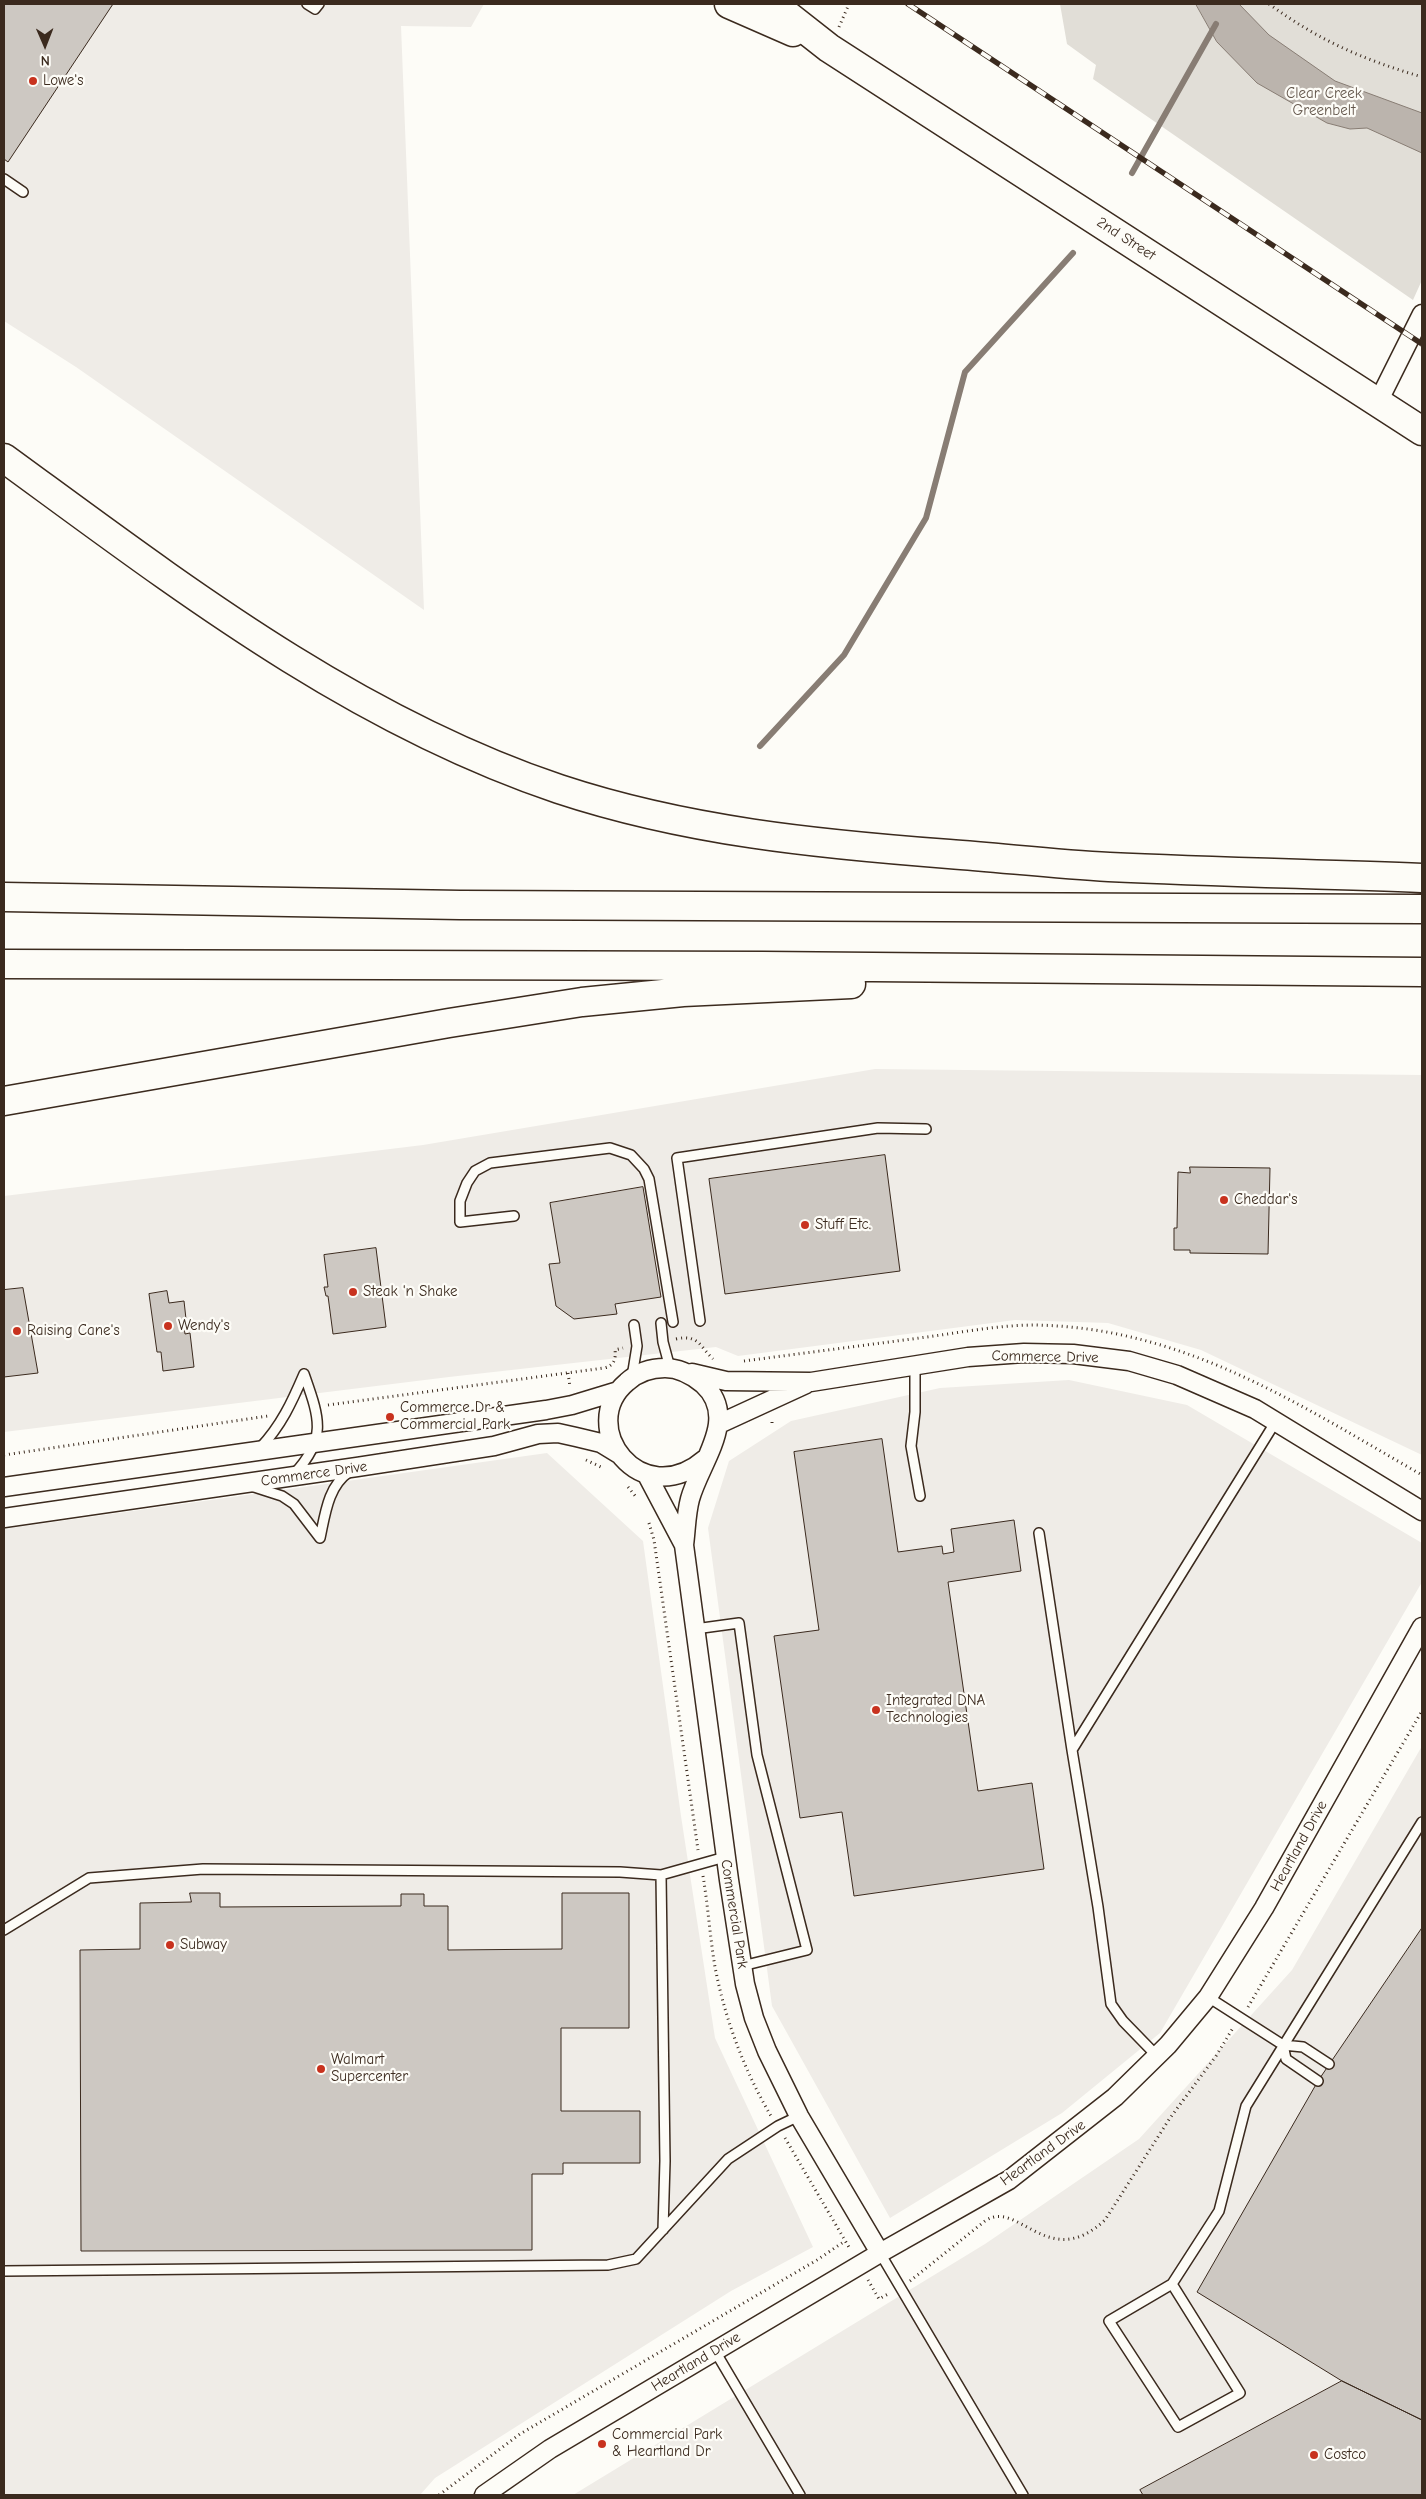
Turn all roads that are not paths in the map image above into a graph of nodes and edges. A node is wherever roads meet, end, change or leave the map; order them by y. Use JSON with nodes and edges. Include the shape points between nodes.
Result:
{"nodes":[{"id":1,"x":307,"y":4,"type":"edge"},
{"id":2,"x":319,"y":4,"type":"edge"},
{"id":3,"x":729,"y":4,"type":"edge"},
{"id":4,"x":773,"y":4,"type":"edge"},
{"id":5,"x":829,"y":48,"type":"junction"},
{"id":6,"x":4,"y":180,"type":"edge"},
{"id":7,"x":23,"y":192,"type":"dead end"},
{"id":8,"x":1422,"y":314,"type":"edge"},
{"id":9,"x":1378,"y":402,"type":"junction"},
{"id":10,"x":1422,"y":431,"type":"edge"},
{"id":11,"x":4,"y":458,"type":"edge"},
{"id":12,"x":1422,"y":878,"type":"edge"},
{"id":13,"x":4,"y":897,"type":"edge"},
{"id":14,"x":1422,"y":909,"type":"edge"},
{"id":15,"x":4,"y":964,"type":"edge"},
{"id":16,"x":1082,"y":968,"type":"junction"},
{"id":17,"x":1422,"y":972,"type":"edge"},
{"id":18,"x":4,"y":1101,"type":"edge"},
{"id":19,"x":926,"y":1129,"type":"dead end"},
{"id":20,"x":514,"y":1216,"type":"dead end"},
{"id":21,"x":700,"y":1321,"type":"dead end"},
{"id":22,"x":673,"y":1322,"type":"dead end"},
{"id":23,"x":662,"y":1323,"type":"dead end"},
{"id":24,"x":634,"y":1325,"type":"dead end"},
{"id":25,"x":915,"y":1365,"type":"junction"},
{"id":26,"x":674,"y":1368,"type":"junction"},
{"id":27,"x":632,"y":1377,"type":"junction"},
{"id":28,"x":811,"y":1382,"type":"junction"},
{"id":29,"x":618,"y":1391,"type":"junction"},
{"id":30,"x":1276,"y":1422,"type":"junction"},
{"id":31,"x":719,"y":1424,"type":"junction"},
{"id":32,"x":316,"y":1442,"type":"junction"},
{"id":33,"x":257,"y":1451,"type":"junction"},
{"id":34,"x":619,"y":1454,"type":"junction"},
{"id":35,"x":705,"y":1459,"type":"junction"},
{"id":36,"x":357,"y":1467,"type":"junction"},
{"id":37,"x":647,"y":1475,"type":"junction"},
{"id":38,"x":292,"y":1476,"type":"junction"},
{"id":39,"x":243,"y":1484,"type":"junction"},
{"id":40,"x":4,"y":1487,"type":"edge"},
{"id":41,"x":920,"y":1496,"type":"dead end"},
{"id":42,"x":1422,"y":1511,"type":"edge"},
{"id":43,"x":4,"y":1518,"type":"edge"},
{"id":44,"x":1039,"y":1533,"type":"dead end"},
{"id":45,"x":684,"y":1545,"type":"junction"},
{"id":46,"x":1422,"y":1627,"type":"edge"},
{"id":47,"x":695,"y":1629,"type":"junction"},
{"id":48,"x":1072,"y":1750,"type":"junction"},
{"id":49,"x":1422,"y":1822,"type":"edge"},
{"id":50,"x":725,"y":1857,"type":"junction"},
{"id":51,"x":661,"y":1875,"type":"junction"},
{"id":52,"x":4,"y":1930,"type":"edge"},
{"id":53,"x":742,"y":1966,"type":"junction"},
{"id":54,"x":1208,"y":1997,"type":"junction"},
{"id":55,"x":1283,"y":2045,"type":"junction"},
{"id":56,"x":1157,"y":2056,"type":"junction"},
{"id":57,"x":1329,"y":2064,"type":"dead end"},
{"id":58,"x":1318,"y":2081,"type":"dead end"},
{"id":59,"x":799,"y":2116,"type":"junction"},
{"id":60,"x":663,"y":2230,"type":"junction"},
{"id":61,"x":880,"y":2253,"type":"junction"},
{"id":62,"x":4,"y":2271,"type":"edge"},
{"id":63,"x":1172,"y":2284,"type":"junction"},
{"id":64,"x":715,"y":2351,"type":"junction"},
{"id":65,"x":484,"y":2495,"type":"edge"},
{"id":66,"x":800,"y":2495,"type":"edge"},
{"id":67,"x":1023,"y":2495,"type":"edge"}],
"edges":[{"from":1,"to":2,"type":"lane","via":[[316,9]]},
{"from":3,"to":5,"type":"main road","name":"2nd Street"},
{"from":4,"to":5,"type":"main road","name":"2nd Street"},
{"from":5,"to":9,"type":"main road","name":"2nd Street"},
{"from":6,"to":7,"type":"lane"},
{"from":8,"to":9,"type":"street"},
{"from":9,"to":10,"type":"main road","name":"2nd Street"},
{"from":11,"to":12,"type":"main road","via":[[212,610],[324,680],[477,756],[557,788],[687,823],[860,847],[1106,867]]},
{"from":13,"to":14,"type":"main road","via":[[460,905]]},
{"from":15,"to":16,"type":"main road"},
{"from":16,"to":17,"type":"main road"},
{"from":16,"to":18,"type":"main road","via":[[986,977],[683,992],[582,1002]]},
{"from":19,"to":21,"type":"lane","via":[[878,1128],[677,1158]]},
{"from":20,"to":22,"type":"lane","via":[[460,1222],[460,1201],[475,1171],[490,1163],[582,1150],[610,1148],[631,1154],[649,1179]]},
{"from":23,"to":26,"type":"lane","via":[[663,1342]]},
{"from":24,"to":27,"type":"lane","via":[[637,1346]]},
{"from":25,"to":28,"type":"street","name":"Commerce Drive"},
{"from":25,"to":30,"type":"street","name":"Commerce Drive","via":[[1024,1353],[1072,1354],[1129,1361],[1177,1375],[1224,1394]]},
{"from":25,"to":41,"type":"lane","via":[[911,1446]]},
{"from":26,"to":27,"type":"street","via":[[657,1368]]},
{"from":26,"to":28,"type":"street","via":[[726,1381]]},
{"from":26,"to":31,"type":"street","via":[[694,1376],[708,1389],[716,1406]]},
{"from":27,"to":29,"type":"street"},
{"from":28,"to":31,"type":"street"},
{"from":29,"to":32,"type":"street","name":"Commerce Drive","via":[[546,1410]]},
{"from":29,"to":34,"type":"street","via":[[608,1423],[611,1439]]},
{"from":30,"to":42,"type":"street","name":"Commerce Drive"},
{"from":30,"to":48,"type":"lane"},
{"from":31,"to":35,"type":"street","via":[[715,1443]]},
{"from":32,"to":33,"type":"street","name":"Commerce Drive"},
{"from":32,"to":33,"type":"lane","via":[[316,1408],[304,1374],[280,1425]]},
{"from":32,"to":38,"type":"lane","via":[[306,1461]]},
{"from":33,"to":40,"type":"street","name":"Commerce Drive"},
{"from":34,"to":36,"type":"street","name":"Commerce Drive","via":[[601,1444],[558,1433]]},
{"from":34,"to":37,"type":"street","via":[[631,1467]]},
{"from":35,"to":37,"type":"street","via":[[679,1476]]},
{"from":35,"to":45,"type":"street","via":[[690,1500]]},
{"from":36,"to":38,"type":"street","name":"Commerce Drive"},
{"from":36,"to":39,"type":"lane","via":[[342,1477],[334,1488],[320,1538],[294,1504],[282,1496]]},
{"from":37,"to":45,"type":"street"},
{"from":38,"to":39,"type":"street","name":"Commerce Drive"},
{"from":39,"to":43,"type":"street","name":"Commerce Drive"},
{"from":44,"to":48,"type":"lane"},
{"from":45,"to":47,"type":"street","name":"Commercial Park"},
{"from":46,"to":54,"type":"street","name":"Heartland Drive","via":[[1264,1908]]},
{"from":47,"to":50,"type":"street","name":"Commercial Park"},
{"from":47,"to":53,"type":"lane","via":[[739,1623],[757,1755],[807,1950]]},
{"from":48,"to":56,"type":"lane","via":[[1111,2004],[1122,2021]]},
{"from":49,"to":55,"type":"lane"},
{"from":50,"to":51,"type":"lane"},
{"from":50,"to":53,"type":"street","name":"Commercial Park"},
{"from":51,"to":52,"type":"lane","via":[[240,1869],[148,1873],[89,1878]]},
{"from":51,"to":60,"type":"lane"},
{"from":53,"to":59,"type":"street","name":"Commercial Park","via":[[754,2018]]},
{"from":54,"to":55,"type":"lane"},
{"from":54,"to":56,"type":"street","name":"Heartland Drive"},
{"from":55,"to":57,"type":"lane","via":[[1303,2047]]},
{"from":55,"to":58,"type":"lane","via":[[1286,2060]]},
{"from":55,"to":63,"type":"lane","via":[[1246,2106],[1219,2211]]},
{"from":56,"to":61,"type":"street","name":"Heartland Drive","via":[[1116,2098],[1009,2180]]},
{"from":59,"to":60,"type":"lane","via":[[728,2159]]},
{"from":59,"to":61,"type":"street","name":"Commercial Park"},
{"from":60,"to":62,"type":"lane","via":[[636,2259],[608,2265]]},
{"from":61,"to":64,"type":"street","name":"Heartland Drive"},
{"from":61,"to":67,"type":"lane"},
{"from":63,"to":63,"type":"lane","via":[[1109,2321],[1178,2427],[1240,2393]]},
{"from":64,"to":65,"type":"street","name":"Heartland Drive","via":[[550,2448]]},
{"from":64,"to":66,"type":"lane"}]}
